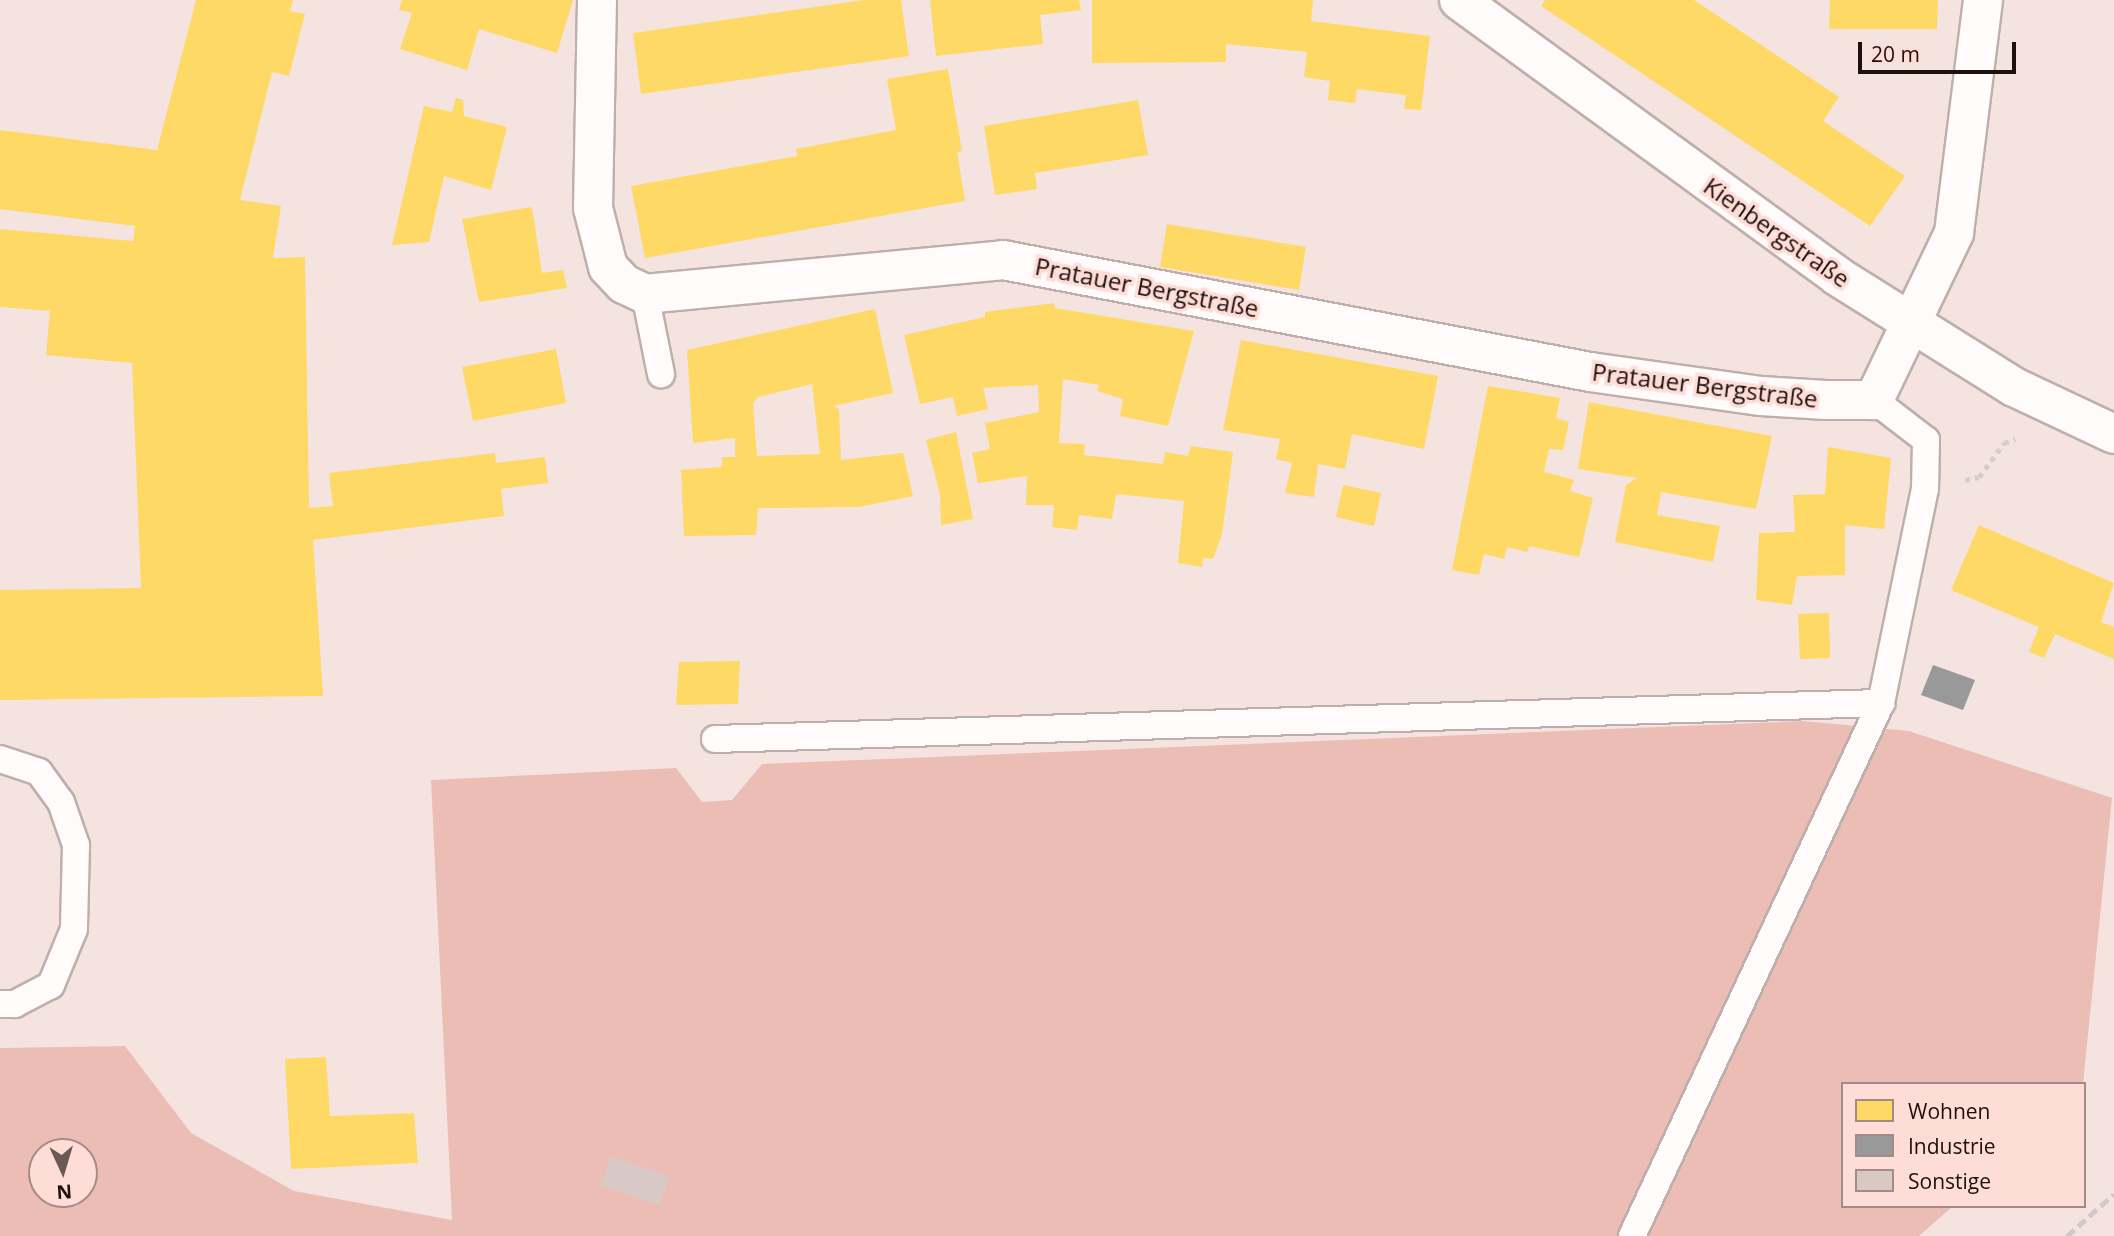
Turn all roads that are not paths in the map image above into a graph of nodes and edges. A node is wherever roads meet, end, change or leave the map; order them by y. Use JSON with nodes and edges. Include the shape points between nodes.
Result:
{"nodes":[{"id":1,"x":597,"y":0,"type":"edge"},
{"id":2,"x":1459,"y":0,"type":"edge"},
{"id":3,"x":1983,"y":0,"type":"edge"},
{"id":4,"x":646,"y":294,"type":"junction"},
{"id":5,"x":1913,"y":324,"type":"junction"},
{"id":6,"x":661,"y":374,"type":"dead end"},
{"id":7,"x":1874,"y":400,"type":"junction"},
{"id":8,"x":2114,"y":435,"type":"edge"},
{"id":9,"x":1881,"y":703,"type":"junction"},
{"id":10,"x":715,"y":739,"type":"dead end"},
{"id":11,"x":0,"y":759,"type":"edge"},
{"id":12,"x":0,"y":1004,"type":"edge"},
{"id":13,"x":1632,"y":1236,"type":"edge"}],
"edges":[{"from":1,"to":4,"type":"street","via":[[593,208],[608,267],[624,284]]},
{"from":2,"to":5,"type":"street","name":"Kienbergstraße","via":[[1787,242]]},
{"from":3,"to":5,"type":"street","via":[[1954,233]]},
{"from":4,"to":6,"type":"lane"},
{"from":4,"to":7,"type":"street","name":"Pratauer Bergstraße","via":[[1003,260],[1590,372],[1761,396]]},
{"from":5,"to":7,"type":"street"},
{"from":5,"to":8,"type":"street","name":"Kienbergstraße","via":[[2014,387]]},
{"from":7,"to":9,"type":"lane","via":[[1926,440],[1925,489]]},
{"from":9,"to":10,"type":"lane"},
{"from":9,"to":13,"type":"lane"},
{"from":11,"to":12,"type":"lane","via":[[39,772],[61,802],[76,845],[74,929],[51,985],[15,1004]]}]}
